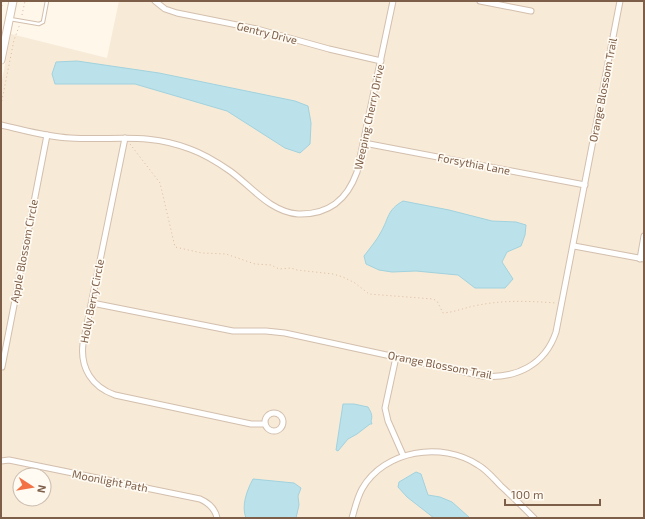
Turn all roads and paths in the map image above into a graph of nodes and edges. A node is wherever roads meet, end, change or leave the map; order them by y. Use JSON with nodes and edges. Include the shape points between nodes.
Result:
{"nodes":[{"id":1,"x":3,"y":1,"type":"edge"},
{"id":2,"x":13,"y":1,"type":"edge"},
{"id":3,"x":47,"y":1,"type":"edge"},
{"id":4,"x":154,"y":1,"type":"edge"},
{"id":5,"x":393,"y":1,"type":"edge"},
{"id":6,"x":480,"y":1,"type":"edge"},
{"id":7,"x":620,"y":1,"type":"edge"},
{"id":8,"x":1,"y":10,"type":"edge"},
{"id":9,"x":531,"y":11,"type":"dead end"},
{"id":10,"x":9,"y":19,"type":"junction"},
{"id":11,"x":14,"y":40,"type":"dead end"},
{"id":12,"x":1,"y":60,"type":"edge"},
{"id":13,"x":381,"y":61,"type":"junction"},
{"id":14,"x":1,"y":105,"type":"edge"},
{"id":15,"x":1,"y":125,"type":"edge"},
{"id":16,"x":47,"y":135,"type":"junction"},
{"id":17,"x":125,"y":138,"type":"junction"},
{"id":18,"x":364,"y":143,"type":"junction"},
{"id":19,"x":585,"y":185,"type":"junction"},
{"id":20,"x":644,"y":236,"type":"edge"},
{"id":21,"x":574,"y":246,"type":"junction"},
{"id":22,"x":642,"y":259,"type":"edge"},
{"id":23,"x":92,"y":303,"type":"junction"},
{"id":24,"x":562,"y":303,"type":"junction"},
{"id":25,"x":396,"y":357,"type":"junction"},
{"id":26,"x":2,"y":367,"type":"dead end"},
{"id":27,"x":265,"y":424,"type":"dead end"},
{"id":28,"x":403,"y":455,"type":"junction"},
{"id":29,"x":1,"y":461,"type":"edge"},
{"id":30,"x":217,"y":518,"type":"edge"},
{"id":31,"x":352,"y":518,"type":"edge"},
{"id":32,"x":534,"y":518,"type":"edge"}],
"edges":[{"from":1,"to":8,"type":"path"},
{"from":2,"to":10,"type":"street"},
{"from":3,"to":10,"type":"lane","via":[[42,22],[39,24]]},
{"from":4,"to":13,"type":"street","name":"Gentry Drive","via":[[165,9],[177,13],[257,29],[329,50]]},
{"from":5,"to":13,"type":"street","name":"Weeping Cherry Drive"},
{"from":6,"to":9,"type":"street"},
{"from":7,"to":19,"type":"street","name":"Orange Blossom Trail"},
{"from":10,"to":12,"type":"street"},
{"from":11,"to":14,"type":"path"},
{"from":13,"to":18,"type":"street","name":"Weeping Cherry Drive"},
{"from":15,"to":16,"type":"street","name":"Weeping Cherry Drive"},
{"from":16,"to":17,"type":"street","name":"Weeping Cherry Drive","via":[[82,139]]},
{"from":16,"to":26,"type":"street","name":"Apple Blossom Circle"},
{"from":17,"to":18,"type":"street","name":"Weeping Cherry Drive","via":[[159,140],[203,154],[230,171],[268,203],[285,212],[296,214],[320,211],[344,197],[353,183]]},
{"from":17,"to":23,"type":"street","name":"Holly Berry Circle"},
{"from":17,"to":24,"type":"path","via":[[160,183],[175,247],[202,253],[226,254],[279,269],[291,268],[333,274],[355,283],[368,294],[433,299],[437,301],[443,313],[508,301]]},
{"from":18,"to":19,"type":"street","name":"Forsythia Lane"},
{"from":19,"to":21,"type":"street","name":"Orange Blossom Trail"},
{"from":20,"to":22,"type":"street"},
{"from":21,"to":22,"type":"street"},
{"from":21,"to":24,"type":"street","name":"Orange Blossom Trail"},
{"from":23,"to":25,"type":"street","name":"Orange Blossom Trail","via":[[232,331],[286,333]]},
{"from":23,"to":27,"type":"street","name":"Holly Berry Circle","via":[[82,357],[87,372],[97,386],[115,395],[251,424]]},
{"from":24,"to":25,"type":"street","name":"Orange Blossom Trail","via":[[554,338],[547,350],[538,361],[508,376],[483,376]]},
{"from":25,"to":28,"type":"street","via":[[385,408]]},
{"from":28,"to":31,"type":"street","via":[[384,466],[362,488]]},
{"from":28,"to":32,"type":"street","via":[[438,452],[466,458],[479,465]]},
{"from":29,"to":30,"type":"street","name":"Moonlight Path","via":[[9,460],[200,499],[216,511]]}]}
